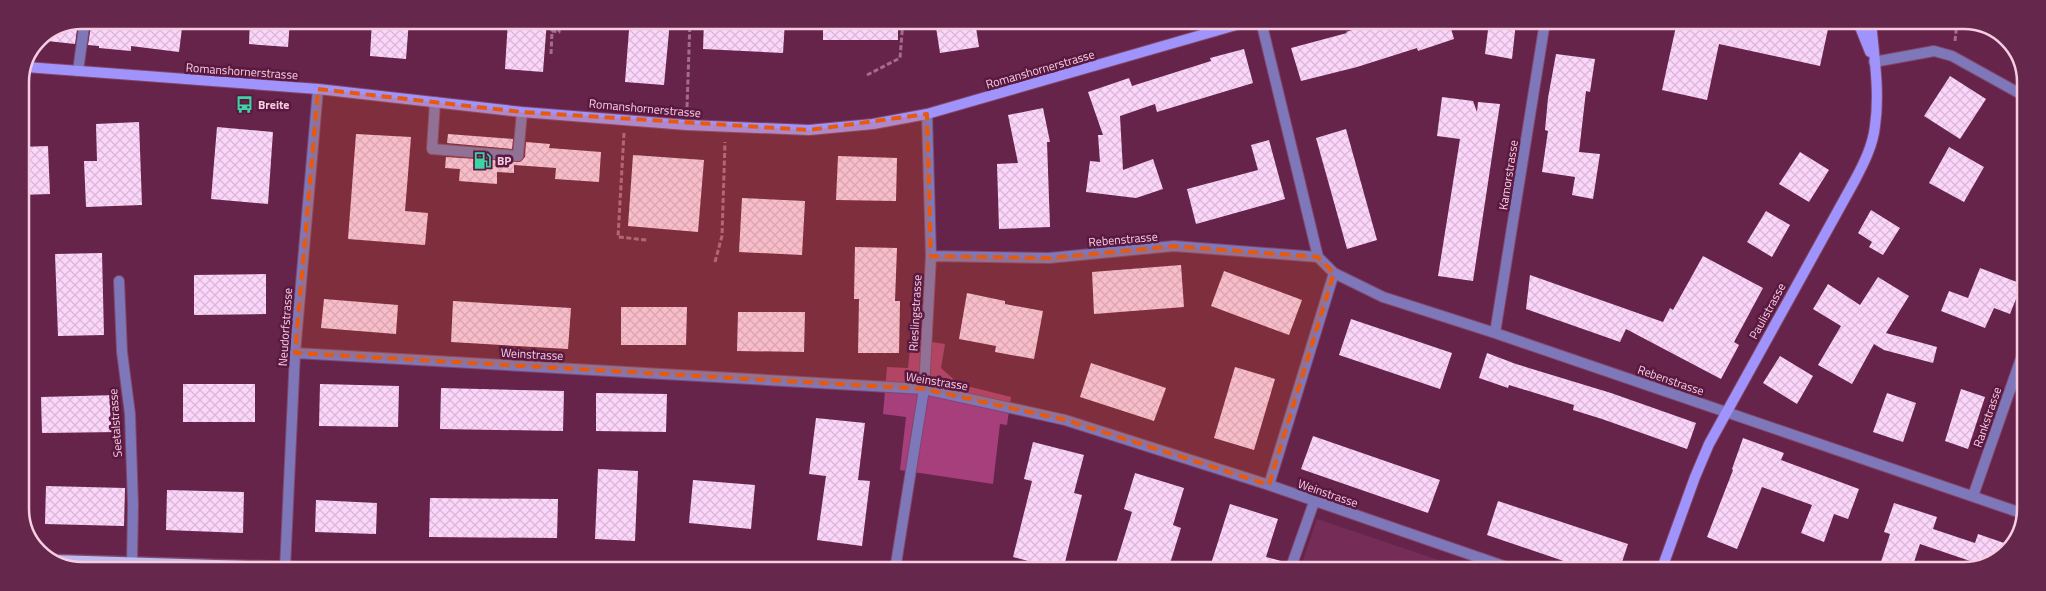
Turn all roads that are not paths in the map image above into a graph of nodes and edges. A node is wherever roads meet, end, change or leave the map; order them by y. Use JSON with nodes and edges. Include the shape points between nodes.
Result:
{"nodes":[{"id":1,"x":84,"y":29,"type":"edge"},
{"id":2,"x":1203,"y":29,"type":"edge"},
{"id":3,"x":1262,"y":29,"type":"edge"},
{"id":4,"x":1544,"y":29,"type":"edge"},
{"id":5,"x":1861,"y":29,"type":"edge"},
{"id":6,"x":1872,"y":29,"type":"edge"},
{"id":7,"x":1874,"y":62,"type":"junction"},
{"id":8,"x":31,"y":67,"type":"edge"},
{"id":9,"x":78,"y":71,"type":"junction"},
{"id":10,"x":318,"y":89,"type":"junction"},
{"id":11,"x":2017,"y":91,"type":"edge"},
{"id":12,"x":435,"y":102,"type":"junction"},
{"id":13,"x":522,"y":112,"type":"junction"},
{"id":14,"x":927,"y":114,"type":"junction"},
{"id":15,"x":931,"y":256,"type":"junction"},
{"id":16,"x":1318,"y":257,"type":"junction"},
{"id":17,"x":1334,"y":273,"type":"junction"},
{"id":18,"x":119,"y":281,"type":"dead end"},
{"id":19,"x":1495,"y":332,"type":"junction"},
{"id":20,"x":295,"y":353,"type":"junction"},
{"id":21,"x":2017,"y":370,"type":"edge"},
{"id":22,"x":924,"y":389,"type":"junction"},
{"id":23,"x":1726,"y":413,"type":"junction"},
{"id":24,"x":1269,"y":485,"type":"junction"},
{"id":25,"x":1973,"y":496,"type":"junction"},
{"id":26,"x":1314,"y":502,"type":"junction"},
{"id":27,"x":2017,"y":512,"type":"edge"},
{"id":28,"x":73,"y":561,"type":"edge"},
{"id":29,"x":93,"y":562,"type":"edge"},
{"id":30,"x":132,"y":562,"type":"edge"},
{"id":31,"x":285,"y":562,"type":"edge"},
{"id":32,"x":896,"y":562,"type":"edge"},
{"id":33,"x":1293,"y":562,"type":"edge"},
{"id":34,"x":1494,"y":562,"type":"edge"},
{"id":35,"x":1663,"y":562,"type":"edge"}],
"edges":[{"from":1,"to":9,"type":"street"},
{"from":2,"to":14,"type":"street","name":"Romanshornerstrasse"},
{"from":3,"to":16,"type":"street"},
{"from":4,"to":19,"type":"street","name":"Kamorstrasse"},
{"from":5,"to":7,"type":"street","name":"Paulistrasse"},
{"from":6,"to":7,"type":"street","name":"Paulistrasse"},
{"from":7,"to":11,"type":"street","via":[[1934,51],[1952,56]]},
{"from":7,"to":23,"type":"street","name":"Paulistrasse","via":[[1877,97],[1875,127],[1868,153]]},
{"from":8,"to":9,"type":"street","name":"Romanshornerstrasse"},
{"from":9,"to":10,"type":"street","name":"Romanshornerstrasse"},
{"from":10,"to":12,"type":"street","name":"Romanshornerstrasse"},
{"from":10,"to":20,"type":"street","name":"Neudorfstrasse"},
{"from":12,"to":13,"type":"street","name":"Romanshornerstrasse"},
{"from":12,"to":13,"type":"street","via":[[432,149],[518,156]]},
{"from":13,"to":14,"type":"street","name":"Romanshornerstrasse","via":[[687,125],[809,130],[873,124]]},
{"from":14,"to":15,"type":"street","name":"Rieslingstrasse"},
{"from":15,"to":16,"type":"street","name":"Rebenstrasse","via":[[1049,258],[1174,246]]},
{"from":15,"to":22,"type":"street","name":"Rieslingstrasse"},
{"from":16,"to":17,"type":"street","name":"Rebenstrasse"},
{"from":17,"to":19,"type":"street","name":"Rebenstrasse","via":[[1383,297]]},
{"from":17,"to":24,"type":"street"},
{"from":18,"to":30,"type":"street","name":"Seetalstrasse","via":[[122,352],[130,414]]},
{"from":19,"to":23,"type":"street","name":"Rebenstrasse"},
{"from":20,"to":22,"type":"street","name":"Weinstrasse"},
{"from":20,"to":31,"type":"street","name":"Neudorfstrasse"},
{"from":21,"to":25,"type":"street","name":"Rankstrasse"},
{"from":22,"to":24,"type":"street","name":"Weinstrasse","via":[[1065,420]]},
{"from":22,"to":32,"type":"street","name":"Rieslingstrasse"},
{"from":23,"to":25,"type":"street","name":"Rebenstrasse"},
{"from":23,"to":35,"type":"street","name":"Paulistrasse","via":[[1695,476]]},
{"from":24,"to":26,"type":"street","name":"Weinstrasse"},
{"from":25,"to":27,"type":"street","name":"Rebenstrasse"},
{"from":26,"to":33,"type":"street"},
{"from":26,"to":34,"type":"street","name":"Weinstrasse"},
{"from":28,"to":29,"type":"main road"}]}
